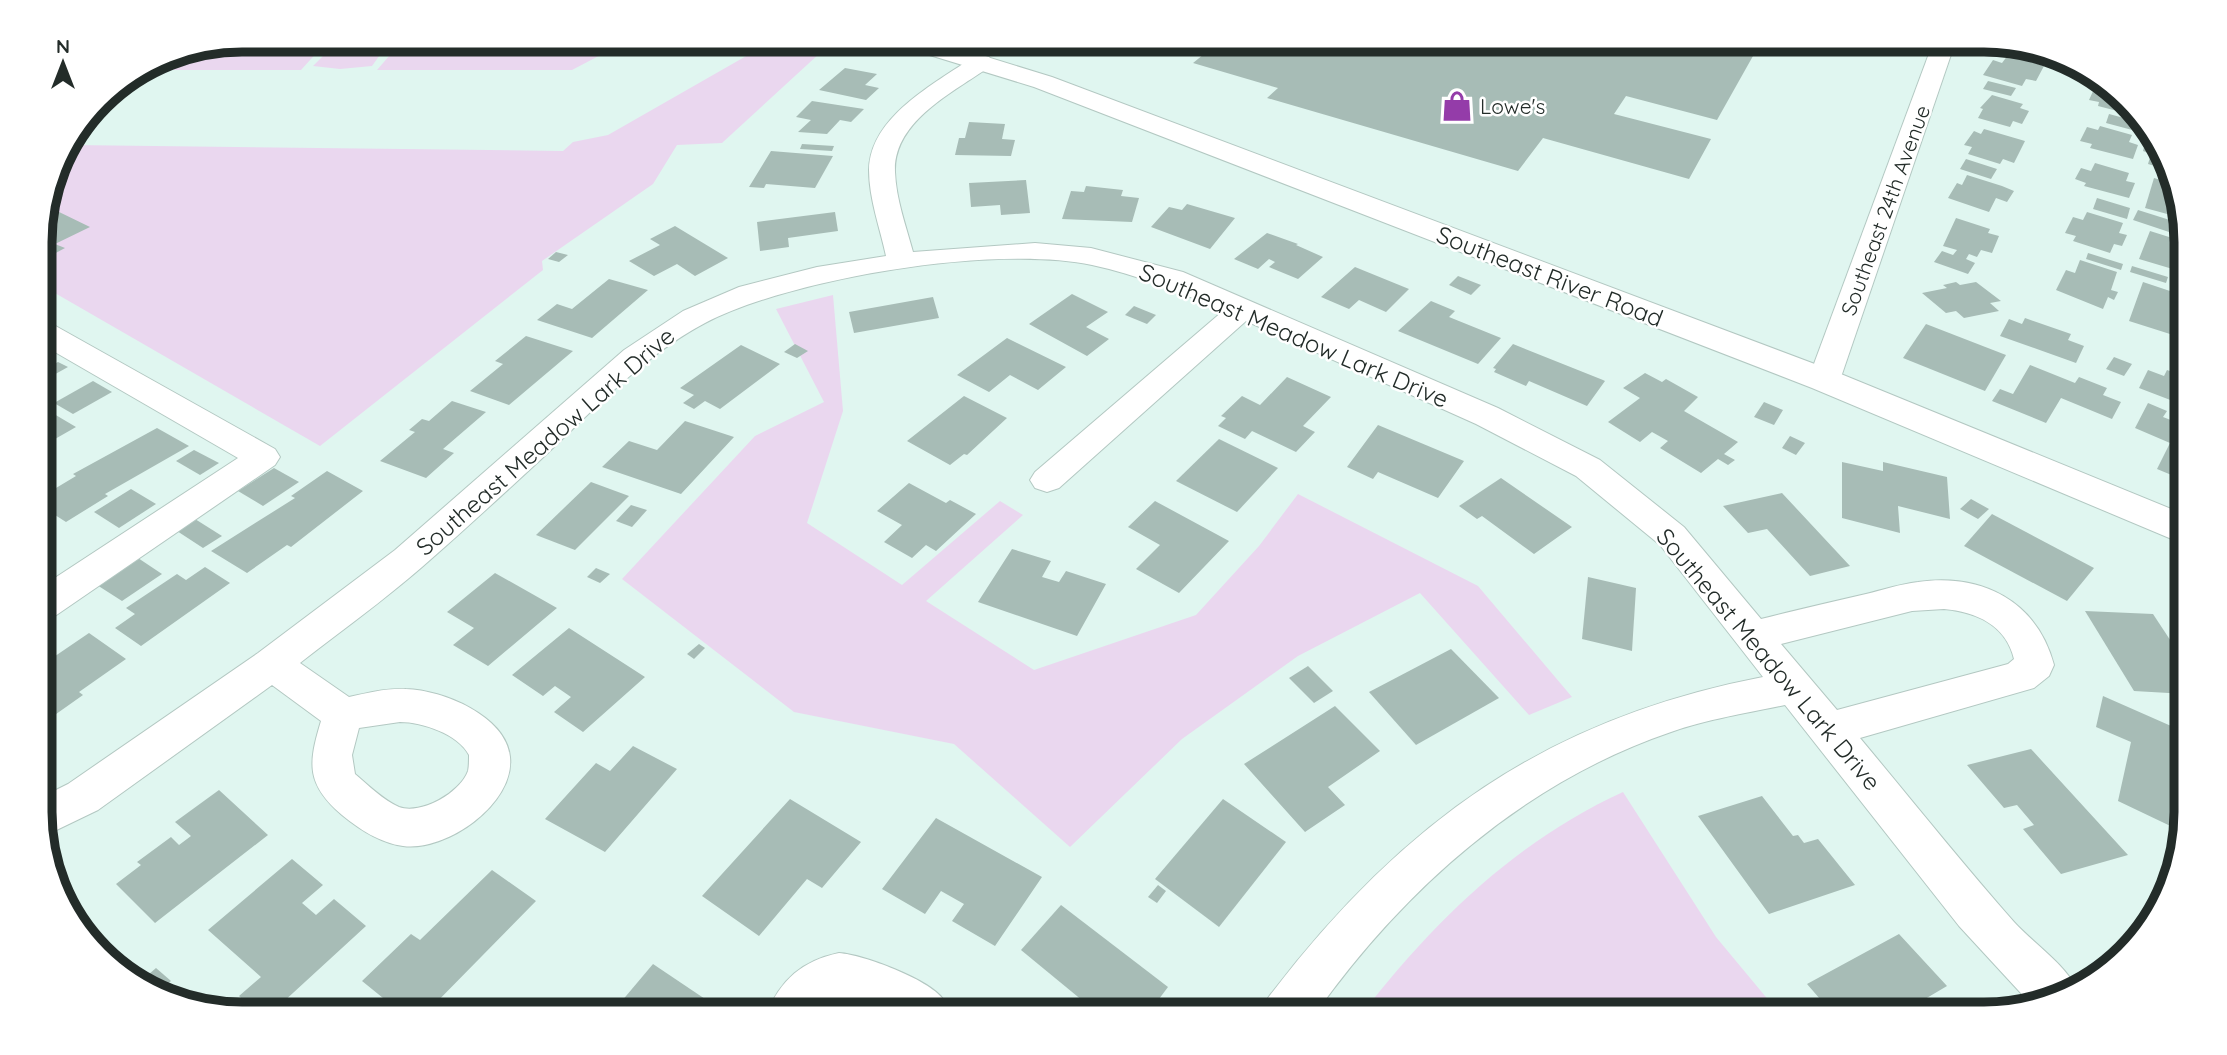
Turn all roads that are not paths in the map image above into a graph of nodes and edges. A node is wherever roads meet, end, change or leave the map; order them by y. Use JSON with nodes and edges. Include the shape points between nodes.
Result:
{"nodes":[{"id":1,"x":947,"y":52,"type":"edge"},
{"id":2,"x":1941,"y":52,"type":"edge"},
{"id":3,"x":981,"y":62,"type":"junction"},
{"id":4,"x":901,"y":261,"type":"junction"},
{"id":5,"x":1242,"y":309,"type":"junction"},
{"id":6,"x":53,"y":338,"type":"edge"},
{"id":7,"x":1824,"y":380,"type":"junction"},
{"id":8,"x":1047,"y":480,"type":"dead end"},
{"id":9,"x":2174,"y":526,"type":"edge"},
{"id":10,"x":52,"y":598,"type":"edge"},
{"id":11,"x":1752,"y":636,"type":"junction"},
{"id":12,"x":272,"y":664,"type":"junction"},
{"id":13,"x":1794,"y":687,"type":"junction"},
{"id":14,"x":342,"y":715,"type":"dead end"},
{"id":15,"x":1829,"y":729,"type":"junction"},
{"id":16,"x":52,"y":813,"type":"edge"},
{"id":17,"x":2050,"y":990,"type":"edge"},
{"id":18,"x":799,"y":1002,"type":"edge"},
{"id":19,"x":905,"y":1002,"type":"edge"},
{"id":20,"x":1293,"y":1002,"type":"edge"}],
"edges":[{"from":1,"to":3,"type":"main road","name":"Southeast River Road"},
{"from":2,"to":7,"type":"street","name":"Southeast 24th Avenue"},
{"from":3,"to":4,"type":"street","via":[[909,116],[896,130],[883,160]]},
{"from":3,"to":7,"type":"main road","name":"Southeast River Road"},
{"from":4,"to":5,"type":"street","name":"Southeast Meadow Lark Drive","via":[[1035,251],[1091,256],[1172,278]]},
{"from":4,"to":12,"type":"street","name":"Southeast Meadow Lark Drive","via":[[817,275],[749,293],[664,335],[408,559]]},
{"from":5,"to":8,"type":"street"},
{"from":5,"to":11,"type":"street","name":"Southeast Meadow Lark Drive","via":[[1530,436],[1588,468],[1672,536]]},
{"from":6,"to":10,"type":"street","via":[[263,457]]},
{"from":7,"to":9,"type":"main road","name":"Southeast River Road"},
{"from":11,"to":13,"type":"street","name":"Southeast Meadow Lark Drive"},
{"from":11,"to":15,"type":"street","via":[[1925,594],[1979,598],[2020,627],[2032,645],[2035,665],[2020,677]]},
{"from":12,"to":14,"type":"street"},
{"from":12,"to":16,"type":"street","name":"Southeast Meadow Lark Drive","via":[[83,797]]},
{"from":13,"to":15,"type":"street","name":"Southeast Meadow Lark Drive"},
{"from":13,"to":20,"type":"street","via":[[1657,719],[1580,752],[1497,800],[1368,909]]},
{"from":15,"to":17,"type":"street","name":"Southeast Meadow Lark Drive","via":[[1975,911]]},
{"from":18,"to":19,"type":"street","via":[[810,987],[836,976],[869,979]]}]}
